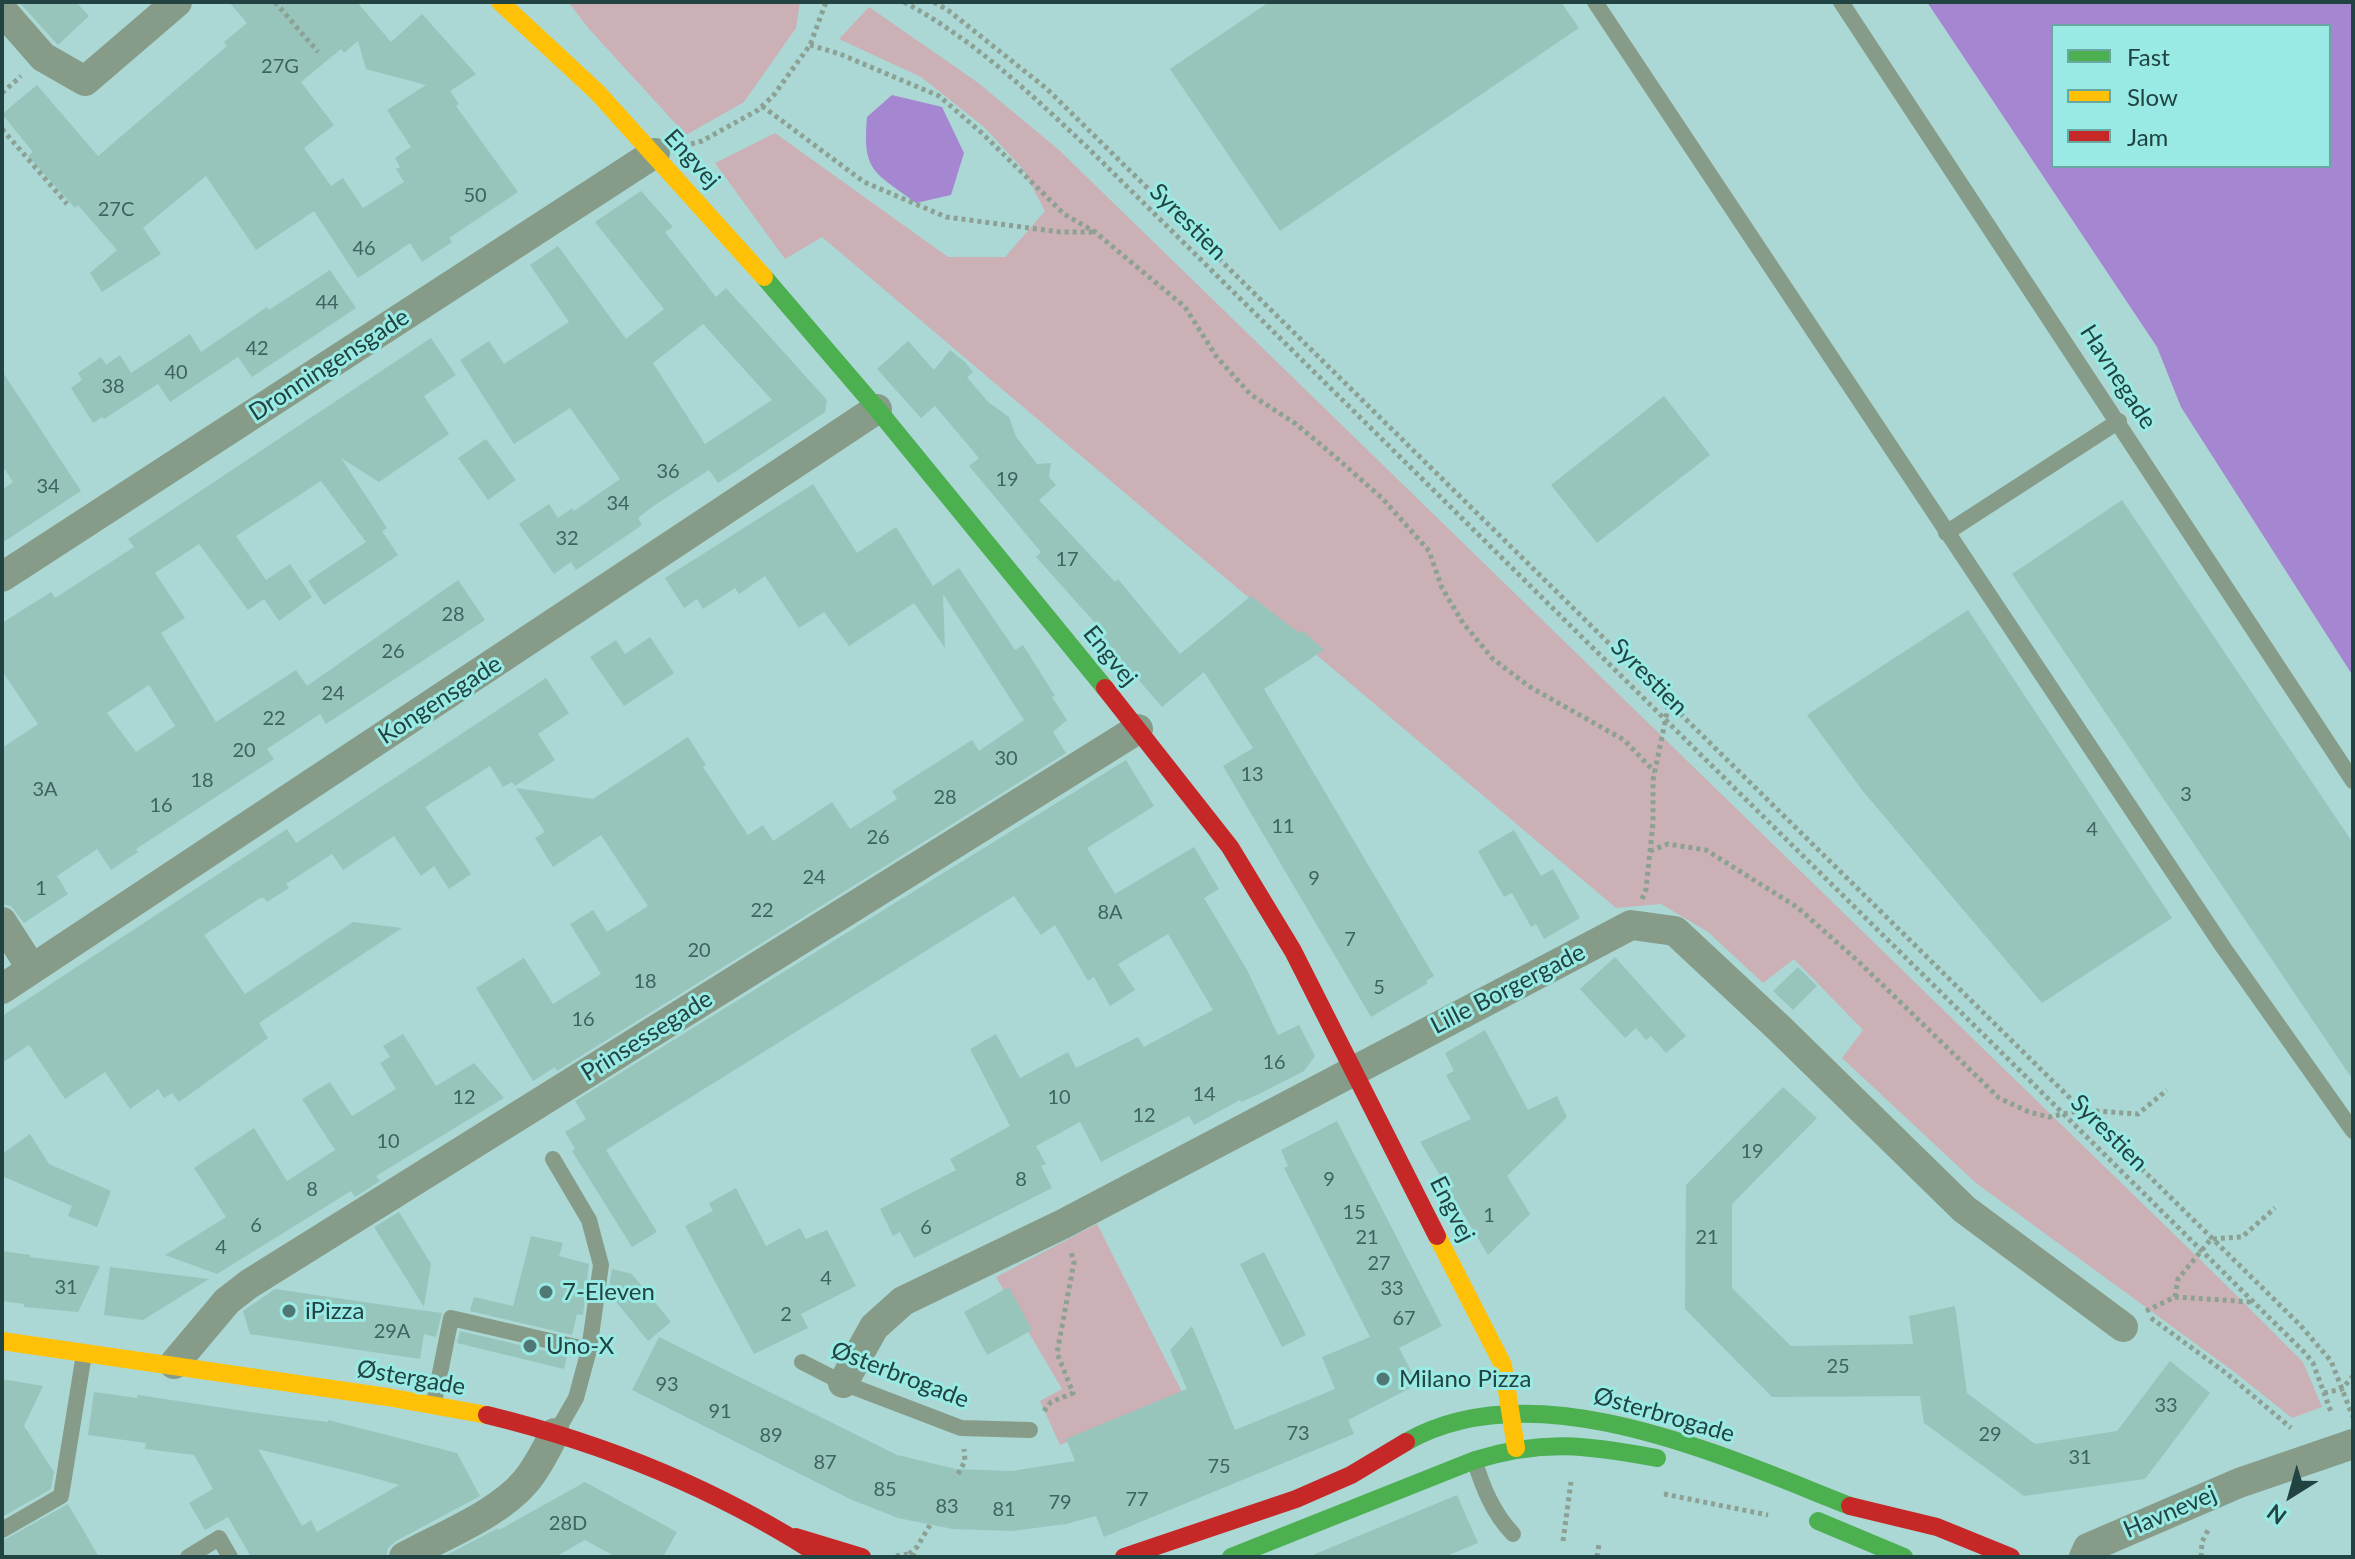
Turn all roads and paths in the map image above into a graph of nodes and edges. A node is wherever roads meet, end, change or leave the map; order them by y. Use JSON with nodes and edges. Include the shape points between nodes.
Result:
{"nodes":[{"id":1,"x":177,"y":2,"type":"edge"},
{"id":2,"x":275,"y":2,"type":"edge"},
{"id":3,"x":500,"y":2,"type":"edge"},
{"id":4,"x":826,"y":2,"type":"edge"},
{"id":5,"x":904,"y":2,"type":"edge"},
{"id":6,"x":934,"y":2,"type":"edge"},
{"id":7,"x":1595,"y":2,"type":"edge"},
{"id":8,"x":1841,"y":2,"type":"edge"},
{"id":9,"x":2,"y":10,"type":"edge"},
{"id":10,"x":810,"y":45,"type":"junction"},
{"id":11,"x":318,"y":52,"type":"dead end"},
{"id":12,"x":762,"y":106,"type":"junction"},
{"id":13,"x":2,"y":129,"type":"edge"},
{"id":14,"x":655,"y":153,"type":"junction"},
{"id":15,"x":67,"y":204,"type":"dead end"},
{"id":16,"x":1095,"y":232,"type":"junction"},
{"id":17,"x":877,"y":409,"type":"junction"},
{"id":18,"x":2119,"y":421,"type":"junction"},
{"id":19,"x":1946,"y":533,"type":"junction"},
{"id":20,"x":2,"y":577,"type":"edge"},
{"id":21,"x":1669,"y":703,"type":"junction"},
{"id":22,"x":1665,"y":718,"type":"junction"},
{"id":23,"x":1138,"y":729,"type":"junction"},
{"id":24,"x":1655,"y":772,"type":"junction"},
{"id":25,"x":2353,"y":781,"type":"edge"},
{"id":26,"x":1650,"y":851,"type":"junction"},
{"id":27,"x":2,"y":922,"type":"edge"},
{"id":28,"x":1631,"y":925,"type":"junction"},
{"id":29,"x":32,"y":969,"type":"junction"},
{"id":30,"x":2,"y":989,"type":"edge"},
{"id":31,"x":1354,"y":1069,"type":"junction"},
{"id":32,"x":2167,"y":1090,"type":"dead end"},
{"id":33,"x":2082,"y":1110,"type":"junction"},
{"id":34,"x":2066,"y":1115,"type":"junction"},
{"id":35,"x":2353,"y":1131,"type":"edge"},
{"id":36,"x":553,"y":1159,"type":"dead end"},
{"id":37,"x":2275,"y":1208,"type":"dead end"},
{"id":38,"x":1063,"y":1224,"type":"junction"},
{"id":39,"x":2211,"y":1239,"type":"junction"},
{"id":40,"x":2201,"y":1250,"type":"junction"},
{"id":41,"x":2175,"y":1297,"type":"junction"},
{"id":42,"x":2253,"y":1302,"type":"junction"},
{"id":43,"x":2123,"y":1327,"type":"dead end"},
{"id":44,"x":2,"y":1341,"type":"edge"},
{"id":45,"x":589,"y":1350,"type":"junction"},
{"id":46,"x":85,"y":1352,"type":"junction"},
{"id":47,"x":802,"y":1362,"type":"dead end"},
{"id":48,"x":174,"y":1364,"type":"junction"},
{"id":49,"x":2353,"y":1376,"type":"edge"},
{"id":50,"x":843,"y":1383,"type":"junction"},
{"id":51,"x":2342,"y":1389,"type":"junction"},
{"id":52,"x":2324,"y":1393,"type":"junction"},
{"id":53,"x":433,"y":1405,"type":"junction"},
{"id":54,"x":2348,"y":1406,"type":"dead end"},
{"id":55,"x":2331,"y":1412,"type":"dead end"},
{"id":56,"x":1510,"y":1416,"type":"junction"},
{"id":57,"x":2291,"y":1428,"type":"dead end"},
{"id":58,"x":1030,"y":1430,"type":"joint"},
{"id":59,"x":555,"y":1433,"type":"junction"},
{"id":60,"x":1470,"y":1440,"type":"junction"},
{"id":61,"x":2353,"y":1444,"type":"edge"},
{"id":62,"x":1516,"y":1448,"type":"junction"},
{"id":63,"x":1571,"y":1480,"type":"dead end"},
{"id":64,"x":1735,"y":1480,"type":"dead end"},
{"id":65,"x":1800,"y":1512,"type":"dead end"},
{"id":66,"x":930,"y":1525,"type":"dead end"},
{"id":67,"x":2,"y":1530,"type":"edge"},
{"id":68,"x":1513,"y":1534,"type":"dead end"},
{"id":69,"x":791,"y":1535,"type":"junction"},
{"id":70,"x":1563,"y":1541,"type":"dead end"},
{"id":71,"x":1599,"y":1544,"type":"dead end"},
{"id":72,"x":909,"y":1554,"type":"junction"},
{"id":73,"x":188,"y":1557,"type":"edge"},
{"id":74,"x":230,"y":1557,"type":"edge"},
{"id":75,"x":404,"y":1557,"type":"edge"},
{"id":76,"x":822,"y":1557,"type":"edge"},
{"id":77,"x":862,"y":1557,"type":"edge"},
{"id":78,"x":891,"y":1557,"type":"edge"},
{"id":79,"x":918,"y":1557,"type":"edge"},
{"id":80,"x":1124,"y":1557,"type":"edge"},
{"id":81,"x":1231,"y":1557,"type":"edge"},
{"id":82,"x":1597,"y":1557,"type":"edge"},
{"id":83,"x":1904,"y":1557,"type":"edge"},
{"id":84,"x":2011,"y":1557,"type":"edge"},
{"id":85,"x":2084,"y":1557,"type":"edge"}],
"edges":[{"from":1,"to":9,"type":"street","via":[[85,81],[43,57]]},
{"from":2,"to":11,"type":"path"},
{"from":3,"to":14,"type":"main road","name":"Engvej"},
{"from":4,"to":10,"type":"path"},
{"from":5,"to":22,"type":"path","name":"Syrestien","via":[[986,57],[1054,115]]},
{"from":6,"to":21,"type":"path","name":"Syrestien","via":[[1047,89]]},
{"from":7,"to":19,"type":"lane"},
{"from":8,"to":18,"type":"lane","name":"Havnegade"},
{"from":10,"to":12,"type":"path"},
{"from":10,"to":16,"type":"path","via":[[939,96],[1064,214]]},
{"from":12,"to":14,"type":"path","via":[[702,141]]},
{"from":12,"to":16,"type":"path","via":[[864,182],[946,217]]},
{"from":13,"to":15,"type":"path"},
{"from":14,"to":17,"type":"main road","name":"Engvej"},
{"from":14,"to":20,"type":"street","name":"Dronningensgade"},
{"from":16,"to":24,"type":"path","via":[[1185,307],[1216,356],[1250,394],[1296,424],[1383,499],[1429,551],[1442,588],[1493,659],[1530,687],[1624,740]]},
{"from":17,"to":23,"type":"main road","name":"Engvej"},
{"from":17,"to":29,"type":"street","name":"Kongensgade"},
{"from":18,"to":19,"type":"lane"},
{"from":18,"to":25,"type":"lane","name":"Havnegade"},
{"from":19,"to":35,"type":"lane"},
{"from":21,"to":22,"type":"path"},
{"from":21,"to":33,"type":"path","name":"Syrestien"},
{"from":22,"to":24,"type":"path"},
{"from":22,"to":34,"type":"path","name":"Syrestien"},
{"from":23,"to":31,"type":"main road","name":"Engvej","via":[[1230,847],[1293,951]]},
{"from":23,"to":48,"type":"street","name":"Prinsessegade","via":[[249,1284],[227,1301]]},
{"from":24,"to":26,"type":"path"},
{"from":26,"to":28,"type":"path","via":[[1646,889]]},
{"from":26,"to":34,"type":"path","via":[[1668,844],[1706,850],[1744,872],[1797,907],[1999,1098],[2029,1112]]},
{"from":27,"to":29,"type":"street"},
{"from":28,"to":31,"type":"street","name":"Lille Borgergade"},
{"from":28,"to":43,"type":"street","via":[[1675,931],[1964,1209]]},
{"from":29,"to":30,"type":"street","name":"Kongensgade"},
{"from":31,"to":38,"type":"street","name":"Lille Borgergade"},
{"from":31,"to":56,"type":"main road","name":"Engvej","via":[[1503,1365]]},
{"from":32,"to":33,"type":"path","via":[[2138,1114]]},
{"from":33,"to":34,"type":"path"},
{"from":33,"to":39,"type":"path","name":"Syrestien"},
{"from":34,"to":40,"type":"path","name":"Syrestien"},
{"from":36,"to":45,"type":"lane","via":[[589,1220],[601,1265]]},
{"from":37,"to":39,"type":"path","via":[[2242,1237]]},
{"from":38,"to":50,"type":"street","name":"Lille Borgergade","via":[[903,1301],[874,1327]]},
{"from":38,"to":58,"type":"path","via":[[1074,1262],[1057,1353],[1073,1393],[1051,1402]]},
{"from":39,"to":40,"type":"path"},
{"from":39,"to":51,"type":"path","name":"Syrestien","via":[[2300,1325],[2331,1361]]},
{"from":40,"to":41,"type":"path","via":[[2178,1279]]},
{"from":40,"to":42,"type":"path","name":"Syrestien"},
{"from":41,"to":42,"type":"path"},
{"from":41,"to":57,"type":"path","via":[[2143,1312]]},
{"from":42,"to":52,"type":"path","name":"Syrestien","via":[[2313,1363]]},
{"from":44,"to":46,"type":"main road","name":"Østergade"},
{"from":45,"to":53,"type":"lane","via":[[451,1318]]},
{"from":45,"to":59,"type":"lane","via":[[576,1398]]},
{"from":46,"to":48,"type":"main road","name":"Østergade"},
{"from":46,"to":67,"type":"lane","via":[[61,1496]]},
{"from":47,"to":50,"type":"lane","name":"Østerbrogade"},
{"from":48,"to":53,"type":"main road","name":"Østergade"},
{"from":49,"to":51,"type":"path"},
{"from":50,"to":58,"type":"lane","name":"Østerbrogade","via":[[961,1428]]},
{"from":51,"to":52,"type":"path"},
{"from":51,"to":54,"type":"path","name":"Syrestien"},
{"from":52,"to":55,"type":"path","name":"Syrestien"},
{"from":53,"to":59,"type":"main road","name":"Østergade"},
{"from":56,"to":60,"type":"main road","name":"Østerbrogade"},
{"from":56,"to":62,"type":"main road","name":"Engvej"},
{"from":56,"to":84,"type":"main road","name":"Østerbrogade","via":[[1606,1420],[1746,1464],[1859,1510],[1932,1526]]},
{"from":59,"to":69,"type":"main road","name":"Østergade","via":[[646,1464]]},
{"from":59,"to":75,"type":"street","via":[[513,1494]]},
{"from":60,"to":62,"type":"main road","name":"Østerbrogade"},
{"from":60,"to":68,"type":"lane","via":[[1488,1499]]},
{"from":60,"to":80,"type":"main road","name":"Østerbrogade","via":[[1428,1432],[1353,1474],[1282,1504]]},
{"from":60,"to":81,"type":"main road","name":"Østerbrogade"},
{"from":61,"to":85,"type":"street","name":"Havnevej","via":[[2173,1510],[2088,1548]]},
{"from":62,"to":64,"type":"main road","name":"Østerbrogade","via":[[1584,1448],[1688,1465]]},
{"from":63,"to":70,"type":"path"},
{"from":65,"to":83,"type":"main road"},
{"from":66,"to":72,"type":"path"},
{"from":69,"to":76,"type":"main road","name":"Østergade"},
{"from":69,"to":77,"type":"main road","name":"Østergade"},
{"from":71,"to":82,"type":"path"},
{"from":72,"to":78,"type":"path"},
{"from":72,"to":79,"type":"path"},
{"from":73,"to":74,"type":"lane","via":[[219,1538]]}]}
